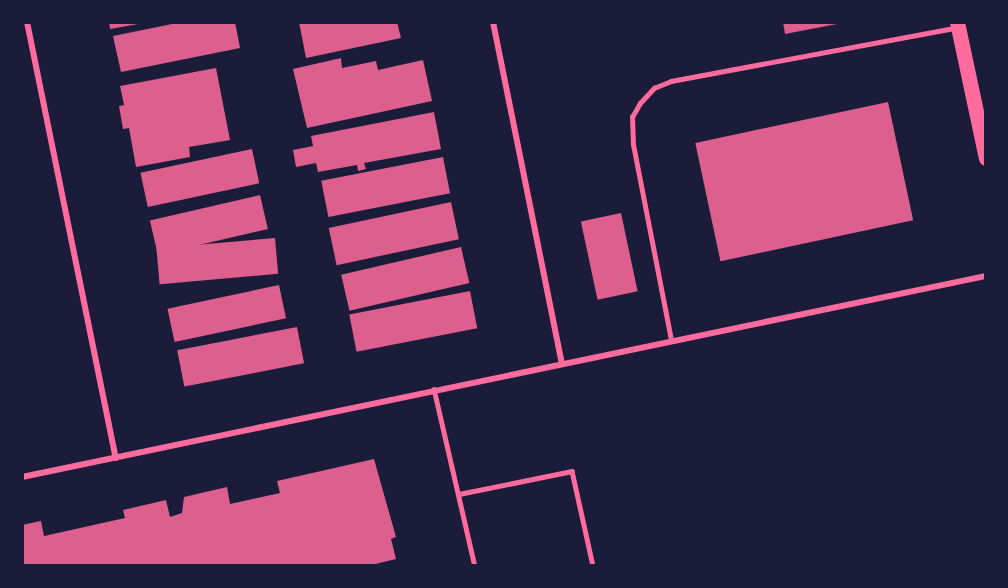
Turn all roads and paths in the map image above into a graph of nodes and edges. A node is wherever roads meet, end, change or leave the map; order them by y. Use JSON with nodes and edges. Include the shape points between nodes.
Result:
{"nodes":[{"id":1,"x":27,"y":22,"type":"edge"},
{"id":2,"x":493,"y":22,"type":"edge"},
{"id":3,"x":957,"y":25,"type":"edge"},
{"id":4,"x":986,"y":158,"type":"edge"},
{"id":5,"x":986,"y":276,"type":"edge"},
{"id":6,"x":671,"y":340,"type":"junction"},
{"id":7,"x":562,"y":363,"type":"junction"},
{"id":8,"x":434,"y":389,"type":"junction"},
{"id":9,"x":116,"y":458,"type":"junction"},
{"id":10,"x":22,"y":477,"type":"edge"},
{"id":11,"x":459,"y":494,"type":"junction"},
{"id":12,"x":475,"y":566,"type":"edge"},
{"id":13,"x":593,"y":566,"type":"edge"}],
"edges":[{"from":1,"to":9,"type":"street"},
{"from":2,"to":7,"type":"street"},
{"from":3,"to":4,"type":"main road"},
{"from":3,"to":6,"type":"lane","via":[[671,81],[654,88],[640,103],[632,117],[633,144]]},
{"from":5,"to":6,"type":"street"},
{"from":6,"to":7,"type":"street"},
{"from":7,"to":8,"type":"street"},
{"from":8,"to":9,"type":"street"},
{"from":8,"to":11,"type":"lane"},
{"from":9,"to":10,"type":"street"},
{"from":11,"to":12,"type":"lane"},
{"from":11,"to":13,"type":"lane","via":[[572,471]]}]}
